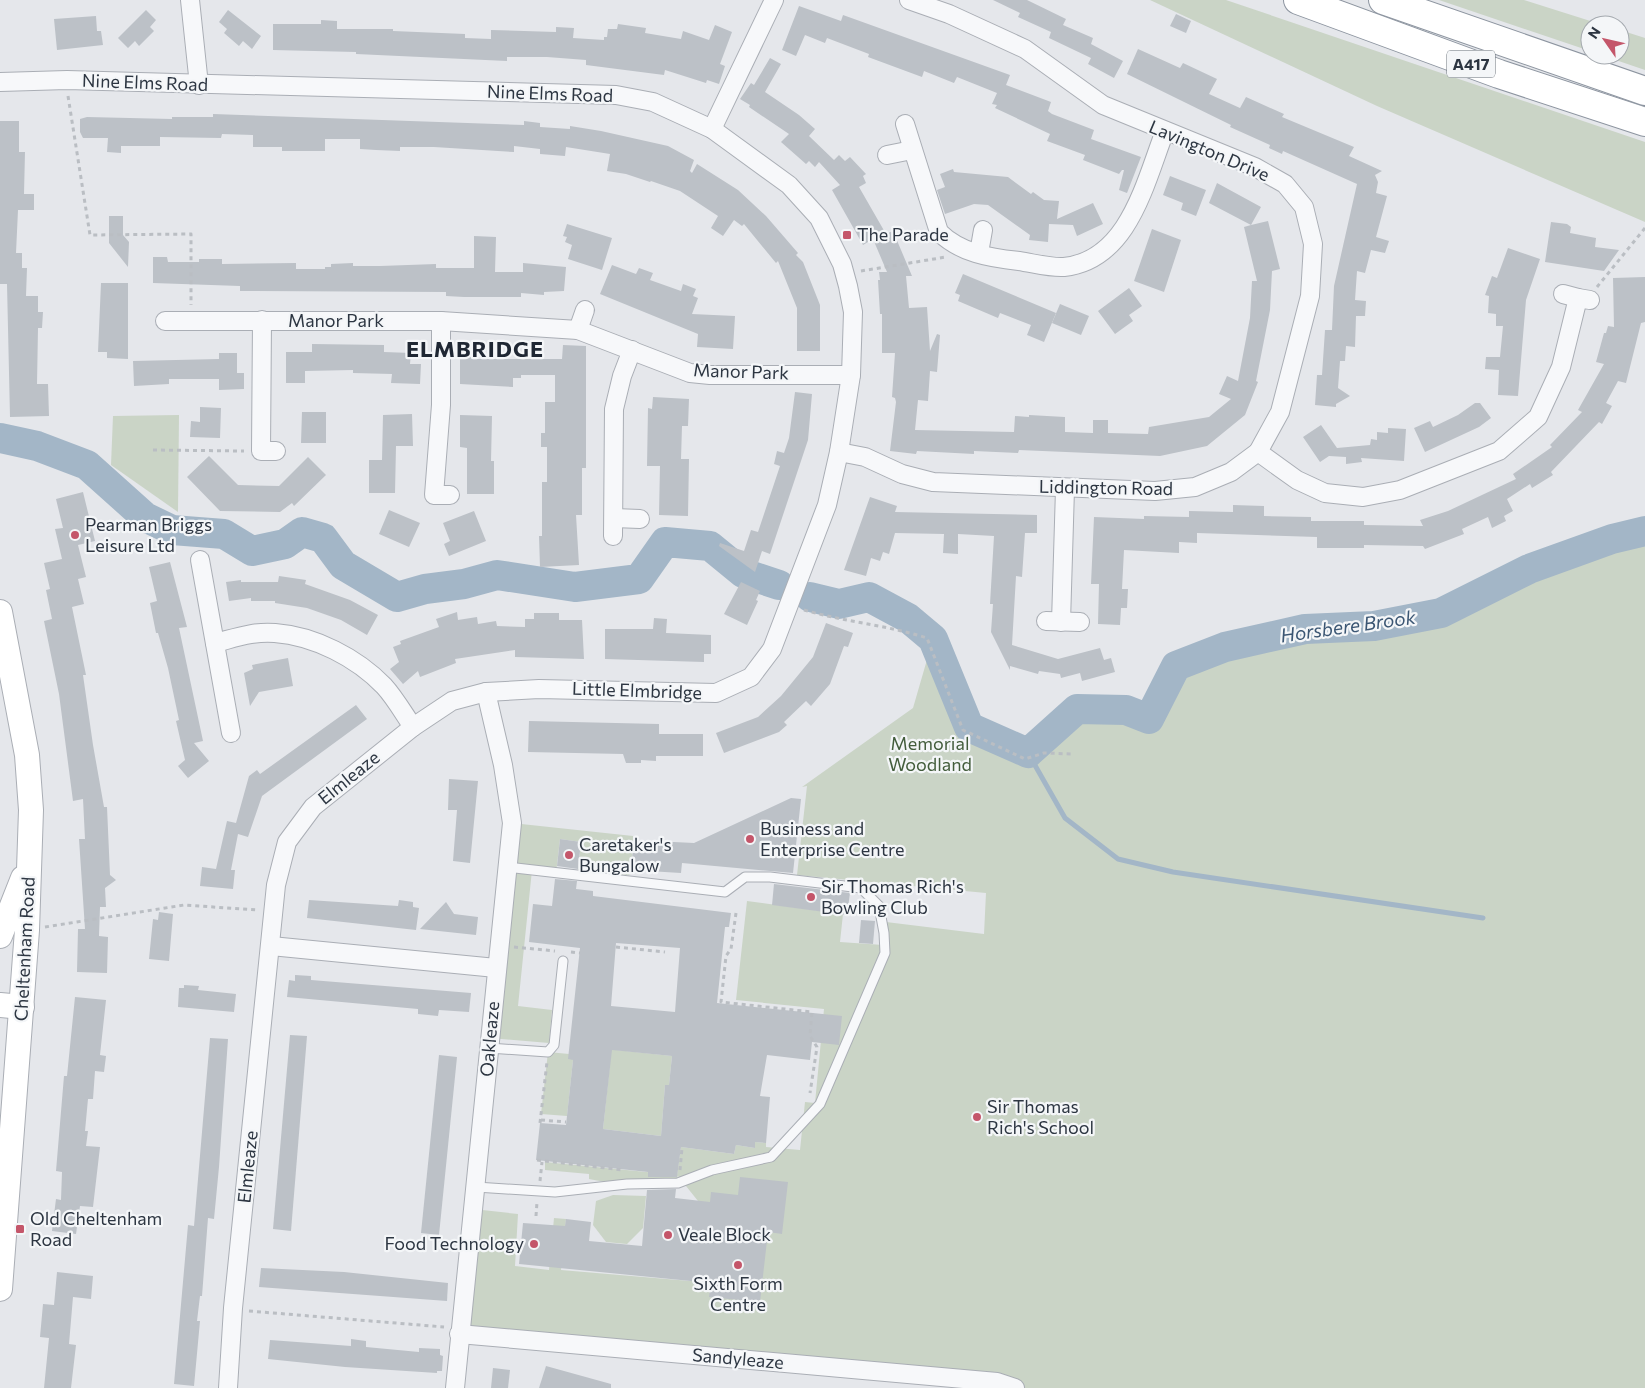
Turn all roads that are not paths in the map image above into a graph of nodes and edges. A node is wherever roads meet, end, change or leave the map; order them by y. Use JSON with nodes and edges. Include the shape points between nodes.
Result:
{"nodes":[{"id":1,"x":190,"y":0,"type":"edge"},
{"id":2,"x":774,"y":0,"type":"edge"},
{"id":3,"x":909,"y":0,"type":"edge"},
{"id":4,"x":1298,"y":0,"type":"edge"},
{"id":5,"x":1383,"y":0,"type":"edge"},
{"id":6,"x":0,"y":82,"type":"edge"},
{"id":7,"x":198,"y":85,"type":"junction"},
{"id":8,"x":1645,"y":91,"type":"edge"},
{"id":9,"x":1645,"y":122,"type":"edge"},
{"id":10,"x":906,"y":124,"type":"dead end"},
{"id":11,"x":712,"y":129,"type":"junction"},
{"id":12,"x":1165,"y":131,"type":"junction"},
{"id":13,"x":912,"y":150,"type":"junction"},
{"id":14,"x":887,"y":155,"type":"dead end"},
{"id":15,"x":983,"y":230,"type":"dead end"},
{"id":16,"x":979,"y":253,"type":"junction"},
{"id":17,"x":1577,"y":297,"type":"road end"},
{"id":18,"x":585,"y":310,"type":"dead end"},
{"id":19,"x":262,"y":320,"type":"junction"},
{"id":20,"x":165,"y":321,"type":"dead end"},
{"id":21,"x":441,"y":321,"type":"junction"},
{"id":22,"x":578,"y":330,"type":"junction"},
{"id":23,"x":632,"y":350,"type":"junction"},
{"id":24,"x":851,"y":375,"type":"junction"},
{"id":25,"x":260,"y":451,"type":"road end"},
{"id":26,"x":839,"y":452,"type":"junction"},
{"id":27,"x":1258,"y":452,"type":"junction"},
{"id":28,"x":1065,"y":489,"type":"junction"},
{"id":29,"x":434,"y":495,"type":"dead end"},
{"id":30,"x":614,"y":518,"type":"junction"},
{"id":31,"x":640,"y":519,"type":"dead end"},
{"id":32,"x":613,"y":536,"type":"dead end"},
{"id":33,"x":200,"y":560,"type":"dead end"},
{"id":34,"x":0,"y":612,"type":"edge"},
{"id":35,"x":1080,"y":622,"type":"dead end"},
{"id":36,"x":215,"y":643,"type":"junction"},
{"id":37,"x":486,"y":692,"type":"junction"},
{"id":38,"x":414,"y":727,"type":"junction"},
{"id":39,"x":231,"y":733,"type":"dead end"},
{"id":40,"x":29,"y":862,"type":"junction"},
{"id":41,"x":507,"y":868,"type":"junction"},
{"id":42,"x":0,"y":936,"type":"edge"},
{"id":43,"x":271,"y":946,"type":"junction"},
{"id":44,"x":563,"y":961,"type":"dead end"},
{"id":45,"x":496,"y":968,"type":"junction"},
{"id":46,"x":11,"y":1006,"type":"edge"},
{"id":47,"x":488,"y":1048,"type":"junction"},
{"id":48,"x":476,"y":1187,"type":"junction"},
{"id":49,"x":0,"y":1289,"type":"edge"},
{"id":50,"x":452,"y":1330,"type":"junction"},
{"id":51,"x":228,"y":1388,"type":"edge"},
{"id":52,"x":455,"y":1388,"type":"edge"},
{"id":53,"x":1015,"y":1388,"type":"edge"}],
"edges":[{"from":1,"to":7,"type":"street"},
{"from":2,"to":11,"type":"street"},
{"from":3,"to":12,"type":"street","name":"Lavington Drive","via":[[1004,38],[1042,59],[1103,105]]},
{"from":4,"to":9,"type":"highway","number":"A417","via":[[1490,71]]},
{"from":5,"to":8,"type":"highway","number":"A417"},
{"from":6,"to":7,"type":"street","name":"Nine Elms Road","via":[[67,80]]},
{"from":7,"to":11,"type":"street","name":"Nine Elms Road","via":[[616,95],[654,102]]},
{"from":10,"to":13,"type":"street"},
{"from":11,"to":24,"type":"street","name":"Nine Elms Road","via":[[788,185],[819,218],[842,264],[854,312]]},
{"from":12,"to":16,"type":"street","via":[[1133,213],[1116,239],[1097,256],[1063,267],[1005,260]]},
{"from":12,"to":27,"type":"street","name":"Lavington Drive","via":[[1255,167],[1286,184],[1304,207],[1313,244],[1310,296],[1280,412]]},
{"from":13,"to":14,"type":"street"},
{"from":13,"to":16,"type":"street","via":[[939,232],[962,250]]},
{"from":15,"to":16,"type":"street"},
{"from":17,"to":27,"type":"street","via":[[1561,367],[1538,418],[1499,451],[1400,490],[1363,497],[1325,493],[1297,480]]},
{"from":18,"to":22,"type":"street"},
{"from":19,"to":20,"type":"street","name":"Manor Park"},
{"from":19,"to":21,"type":"street","name":"Manor Park"},
{"from":19,"to":25,"type":"street","name":"Manor Park"},
{"from":21,"to":22,"type":"street","name":"Manor Park"},
{"from":21,"to":29,"type":"street","via":[[441,405]]},
{"from":22,"to":23,"type":"street","name":"Manor Park"},
{"from":23,"to":24,"type":"street","name":"Manor Park","via":[[690,373]]},
{"from":23,"to":30,"type":"street","via":[[614,409]]},
{"from":24,"to":26,"type":"street","name":"Nine Elms Road"},
{"from":26,"to":28,"type":"street","name":"Liddington Road","via":[[865,457],[902,474],[933,482]]},
{"from":26,"to":37,"type":"street","name":"Little Elmbridge","via":[[827,505],[789,606],[772,648],[751,677],[716,693],[540,688]]},
{"from":27,"to":28,"type":"street","name":"Liddington Road","via":[[1231,472],[1194,487],[1155,491]]},
{"from":28,"to":35,"type":"street","via":[[1054,621]]},
{"from":30,"to":31,"type":"street"},
{"from":30,"to":32,"type":"street"},
{"from":33,"to":36,"type":"street"},
{"from":34,"to":40,"type":"main road","name":"Cheltenham Road","via":[[26,755],[31,810]]},
{"from":36,"to":38,"type":"street","via":[[250,634],[275,633],[334,650],[385,687]]},
{"from":36,"to":39,"type":"street"},
{"from":37,"to":38,"type":"street","name":"Elmleaze","via":[[452,701]]},
{"from":37,"to":41,"type":"street","name":"Oakleaze","via":[[512,823]]},
{"from":38,"to":43,"type":"street","name":"Elmleaze","via":[[313,807],[287,842],[276,885]]},
{"from":40,"to":42,"type":"main road"},
{"from":40,"to":46,"type":"main road","name":"Cheltenham Road","via":[[27,930]]},
{"from":41,"to":45,"type":"street","name":"Oakleaze"},
{"from":41,"to":48,"type":"lane","via":[[725,892],[744,877],[861,888],[879,906],[885,953],[820,1104],[771,1157],[712,1170],[678,1183],[627,1184],[556,1192]]},
{"from":43,"to":45,"type":"street"},
{"from":43,"to":51,"type":"street","name":"Elmleaze","via":[[233,1308]]},
{"from":44,"to":47,"type":"lane","via":[[554,1045],[548,1052]]},
{"from":45,"to":47,"type":"street","name":"Oakleaze"},
{"from":46,"to":49,"type":"main road","name":"Cheltenham Road"},
{"from":47,"to":48,"type":"street","name":"Oakleaze"},
{"from":48,"to":50,"type":"street","name":"Oakleaze"},
{"from":50,"to":52,"type":"street","name":"Oakleaze"},
{"from":50,"to":53,"type":"street","name":"Sandyleaze","via":[[997,1382]]}]}
